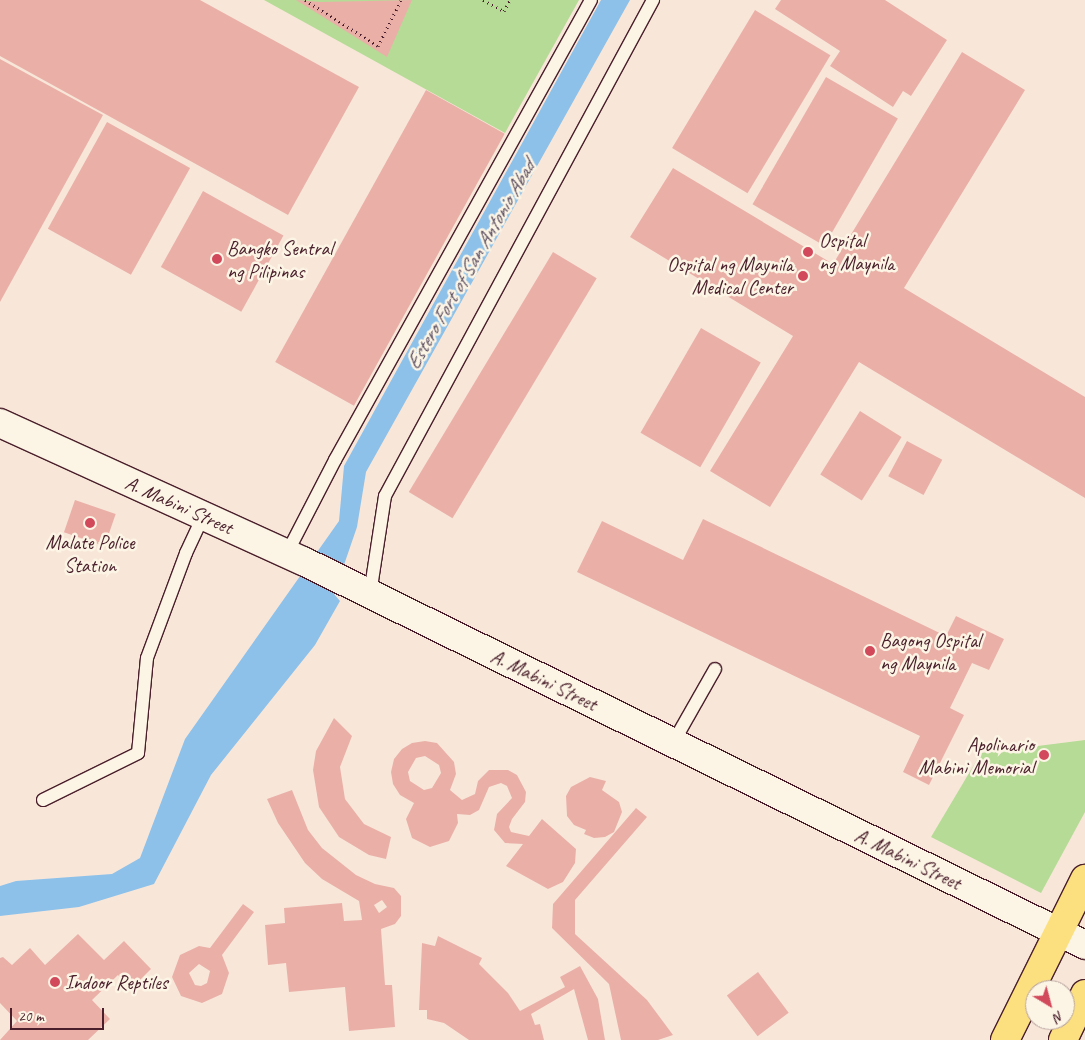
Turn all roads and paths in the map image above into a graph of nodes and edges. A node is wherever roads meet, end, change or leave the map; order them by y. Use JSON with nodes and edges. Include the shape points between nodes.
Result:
{"nodes":[{"id":1,"x":305,"y":0,"type":"edge"},
{"id":2,"x":401,"y":0,"type":"edge"},
{"id":3,"x":483,"y":0,"type":"edge"},
{"id":4,"x":510,"y":0,"type":"edge"},
{"id":5,"x":591,"y":0,"type":"edge"},
{"id":6,"x":653,"y":0,"type":"edge"},
{"id":7,"x":0,"y":423,"type":"edge"},
{"id":8,"x":203,"y":517,"type":"junction"},
{"id":9,"x":295,"y":557,"type":"junction"},
{"id":10,"x":370,"y":594,"type":"junction"},
{"id":11,"x":715,"y":669,"type":"dead end"},
{"id":12,"x":673,"y":743,"type":"junction"},
{"id":13,"x":43,"y":800,"type":"dead end"},
{"id":14,"x":1085,"y":879,"type":"edge"},
{"id":15,"x":1058,"y":932,"type":"junction"},
{"id":16,"x":1085,"y":944,"type":"edge"},
{"id":17,"x":1085,"y":994,"type":"edge"},
{"id":18,"x":1005,"y":1040,"type":"edge"},
{"id":19,"x":1063,"y":1040,"type":"edge"}],
"edges":[{"from":1,"to":2,"type":"path","via":[[378,46]]},
{"from":3,"to":4,"type":"path","via":[[504,11]]},
{"from":5,"to":9,"type":"lane","via":[[335,460]]},
{"from":6,"to":10,"type":"lane","via":[[385,496]]},
{"from":7,"to":8,"type":"main road","name":"A. Mabini Street"},
{"from":8,"to":9,"type":"main road","name":"A. Mabini Street"},
{"from":8,"to":13,"type":"lane","via":[[186,553],[147,658],[138,753]]},
{"from":9,"to":10,"type":"main road","name":"A. Mabini Street"},
{"from":10,"to":12,"type":"main road","name":"A. Mabini Street"},
{"from":11,"to":12,"type":"lane"},
{"from":12,"to":15,"type":"main road","name":"A. Mabini Street"},
{"from":14,"to":15,"type":"main road"},
{"from":15,"to":16,"type":"main road","name":"A. Mabini Street"},
{"from":15,"to":18,"type":"main road"},
{"from":17,"to":19,"type":"main road"}]}
